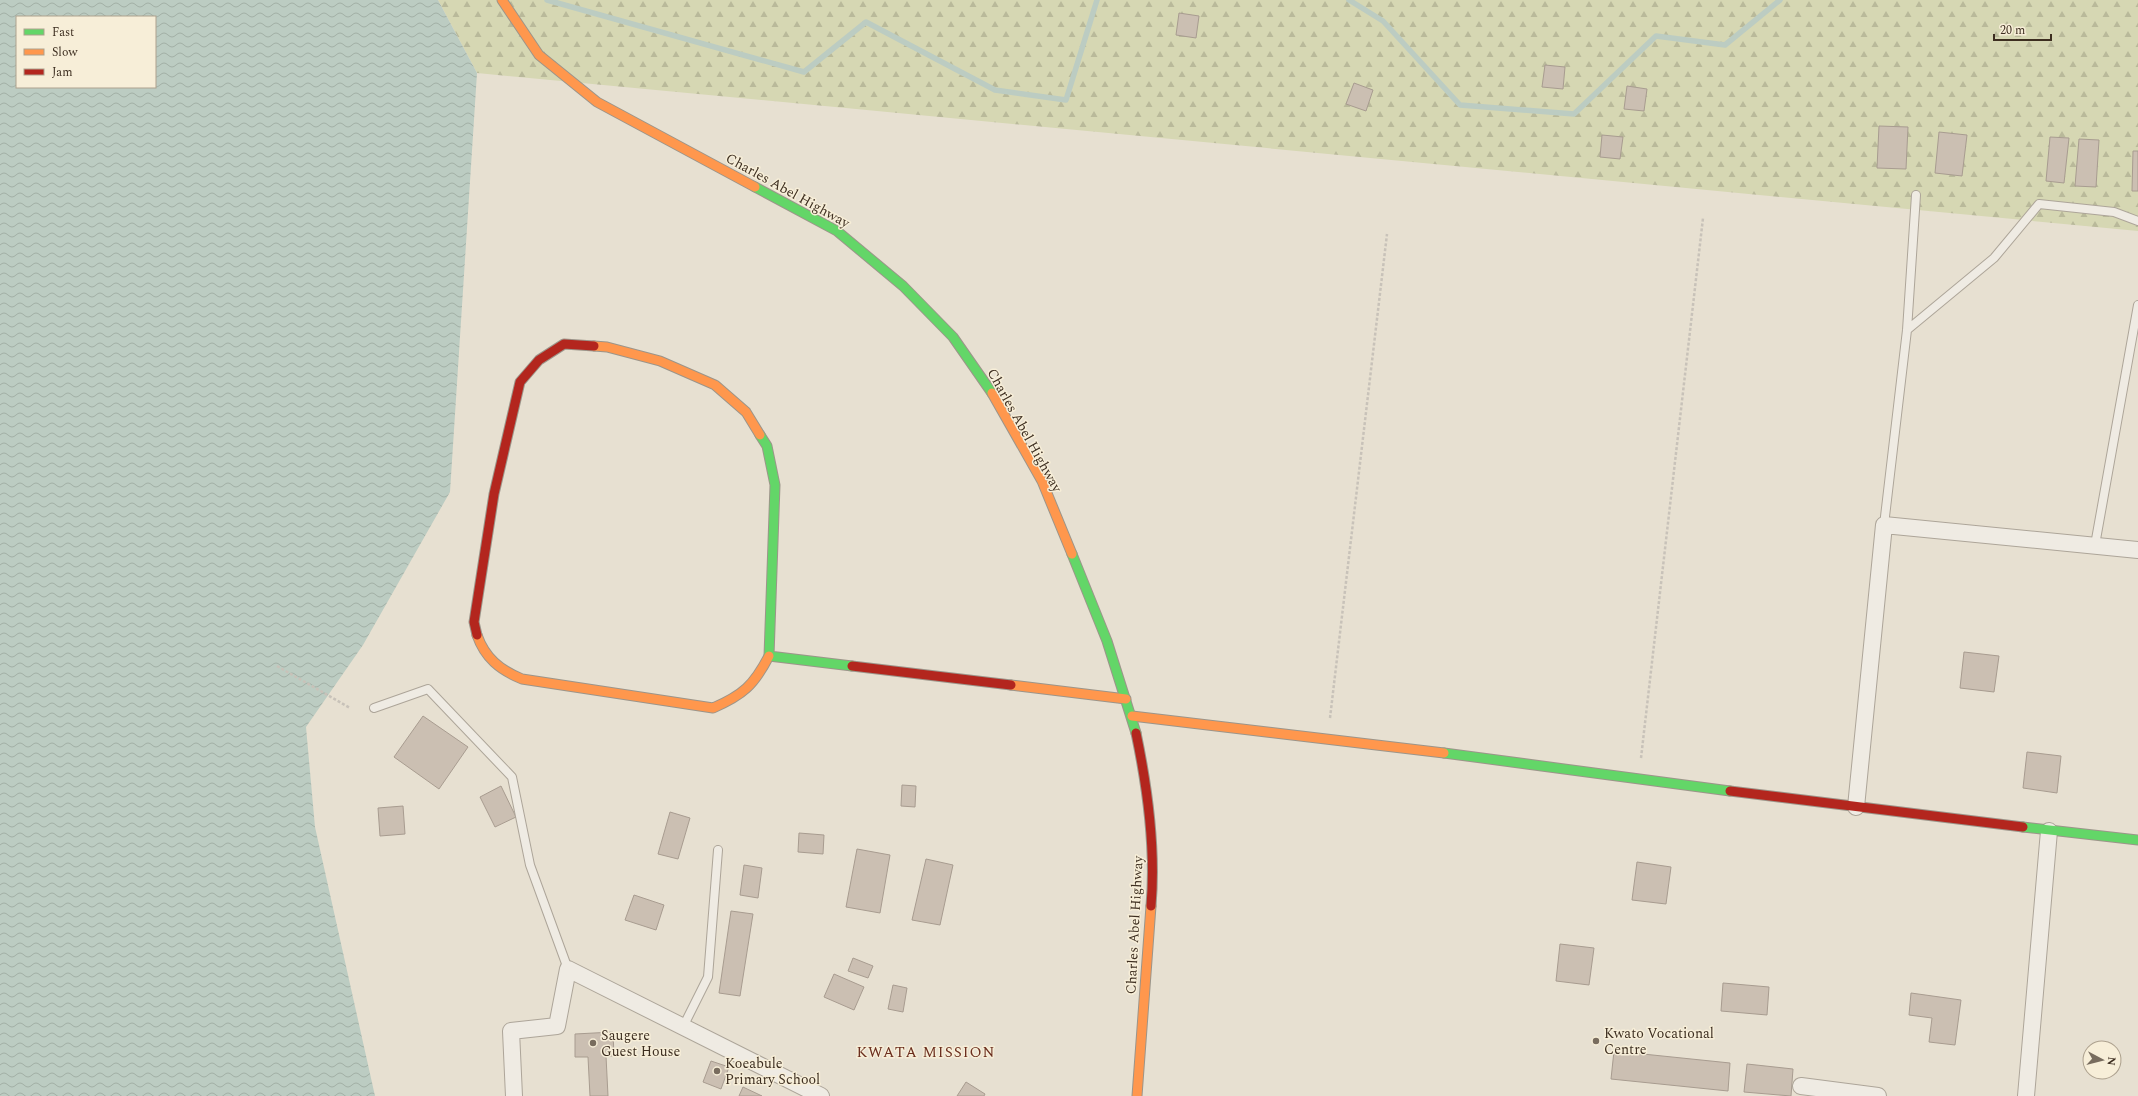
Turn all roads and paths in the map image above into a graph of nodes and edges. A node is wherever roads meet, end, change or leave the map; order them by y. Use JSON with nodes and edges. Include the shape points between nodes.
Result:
{"nodes":[{"id":1,"x":502,"y":0,"type":"edge"},
{"id":2,"x":1916,"y":195,"type":"dead end"},
{"id":3,"x":1702,"y":218,"type":"dead end"},
{"id":4,"x":2138,"y":221,"type":"edge"},
{"id":5,"x":1386,"y":234,"type":"dead end"},
{"id":6,"x":2138,"y":305,"type":"edge"},
{"id":7,"x":1907,"y":330,"type":"junction"},
{"id":8,"x":1884,"y":525,"type":"junction"},
{"id":9,"x":2095,"y":545,"type":"junction"},
{"id":10,"x":2138,"y":550,"type":"edge"},
{"id":11,"x":769,"y":656,"type":"junction"},
{"id":12,"x":277,"y":666,"type":"dead end"},
{"id":13,"x":1126,"y":699,"type":"junction"},
{"id":14,"x":350,"y":708,"type":"dead end"},
{"id":15,"x":374,"y":708,"type":"dead end"},
{"id":16,"x":1132,"y":716,"type":"junction"},
{"id":17,"x":1328,"y":738,"type":"junction"},
{"id":18,"x":1639,"y":777,"type":"junction"},
{"id":19,"x":1856,"y":807,"type":"junction"},
{"id":20,"x":2049,"y":831,"type":"junction"},
{"id":21,"x":2138,"y":840,"type":"edge"},
{"id":22,"x":718,"y":850,"type":"dead end"},
{"id":23,"x":568,"y":969,"type":"junction"},
{"id":24,"x":684,"y":1027,"type":"junction"},
{"id":25,"x":1801,"y":1086,"type":"dead end"},
{"id":26,"x":514,"y":1096,"type":"edge"},
{"id":27,"x":822,"y":1096,"type":"edge"},
{"id":28,"x":1137,"y":1096,"type":"edge"},
{"id":29,"x":1878,"y":1096,"type":"edge"},
{"id":30,"x":2026,"y":1096,"type":"edge"}],
"edges":[{"from":1,"to":13,"type":"street","name":"Charles Abel Highway","via":[[539,55],[597,102],[837,231],[902,286],[953,337],[990,392],[1042,481],[1107,641]]},
{"from":2,"to":7,"type":"lane"},
{"from":3,"to":18,"type":"path"},
{"from":4,"to":7,"type":"lane","via":[[2114,212],[2039,204],[1994,258]]},
{"from":5,"to":17,"type":"path"},
{"from":6,"to":9,"type":"lane"},
{"from":7,"to":8,"type":"lane"},
{"from":8,"to":9,"type":"street"},
{"from":8,"to":19,"type":"street"},
{"from":9,"to":10,"type":"street"},
{"from":11,"to":11,"type":"street","via":[[775,486],[767,446],[746,412],[715,385],[660,361],[607,347],[564,344],[539,360],[520,382],[492,509],[474,622],[476,638],[491,661],[504,672],[522,679],[713,708],[741,696],[758,679]]},
{"from":11,"to":13,"type":"street"},
{"from":12,"to":14,"type":"path"},
{"from":13,"to":16,"type":"street","name":"Charles Abel Highway"},
{"from":15,"to":23,"type":"lane","via":[[428,689],[512,777],[530,865]]},
{"from":16,"to":17,"type":"street"},
{"from":16,"to":28,"type":"street","name":"Charles Abel Highway","via":[[1145,776],[1154,871]]},
{"from":17,"to":18,"type":"street"},
{"from":18,"to":19,"type":"street"},
{"from":19,"to":20,"type":"street"},
{"from":20,"to":21,"type":"street"},
{"from":20,"to":30,"type":"street"},
{"from":22,"to":24,"type":"lane","via":[[708,977]]},
{"from":23,"to":24,"type":"street"},
{"from":23,"to":26,"type":"street","via":[[558,1026],[511,1031]]},
{"from":24,"to":27,"type":"street"},
{"from":25,"to":29,"type":"street"}]}
